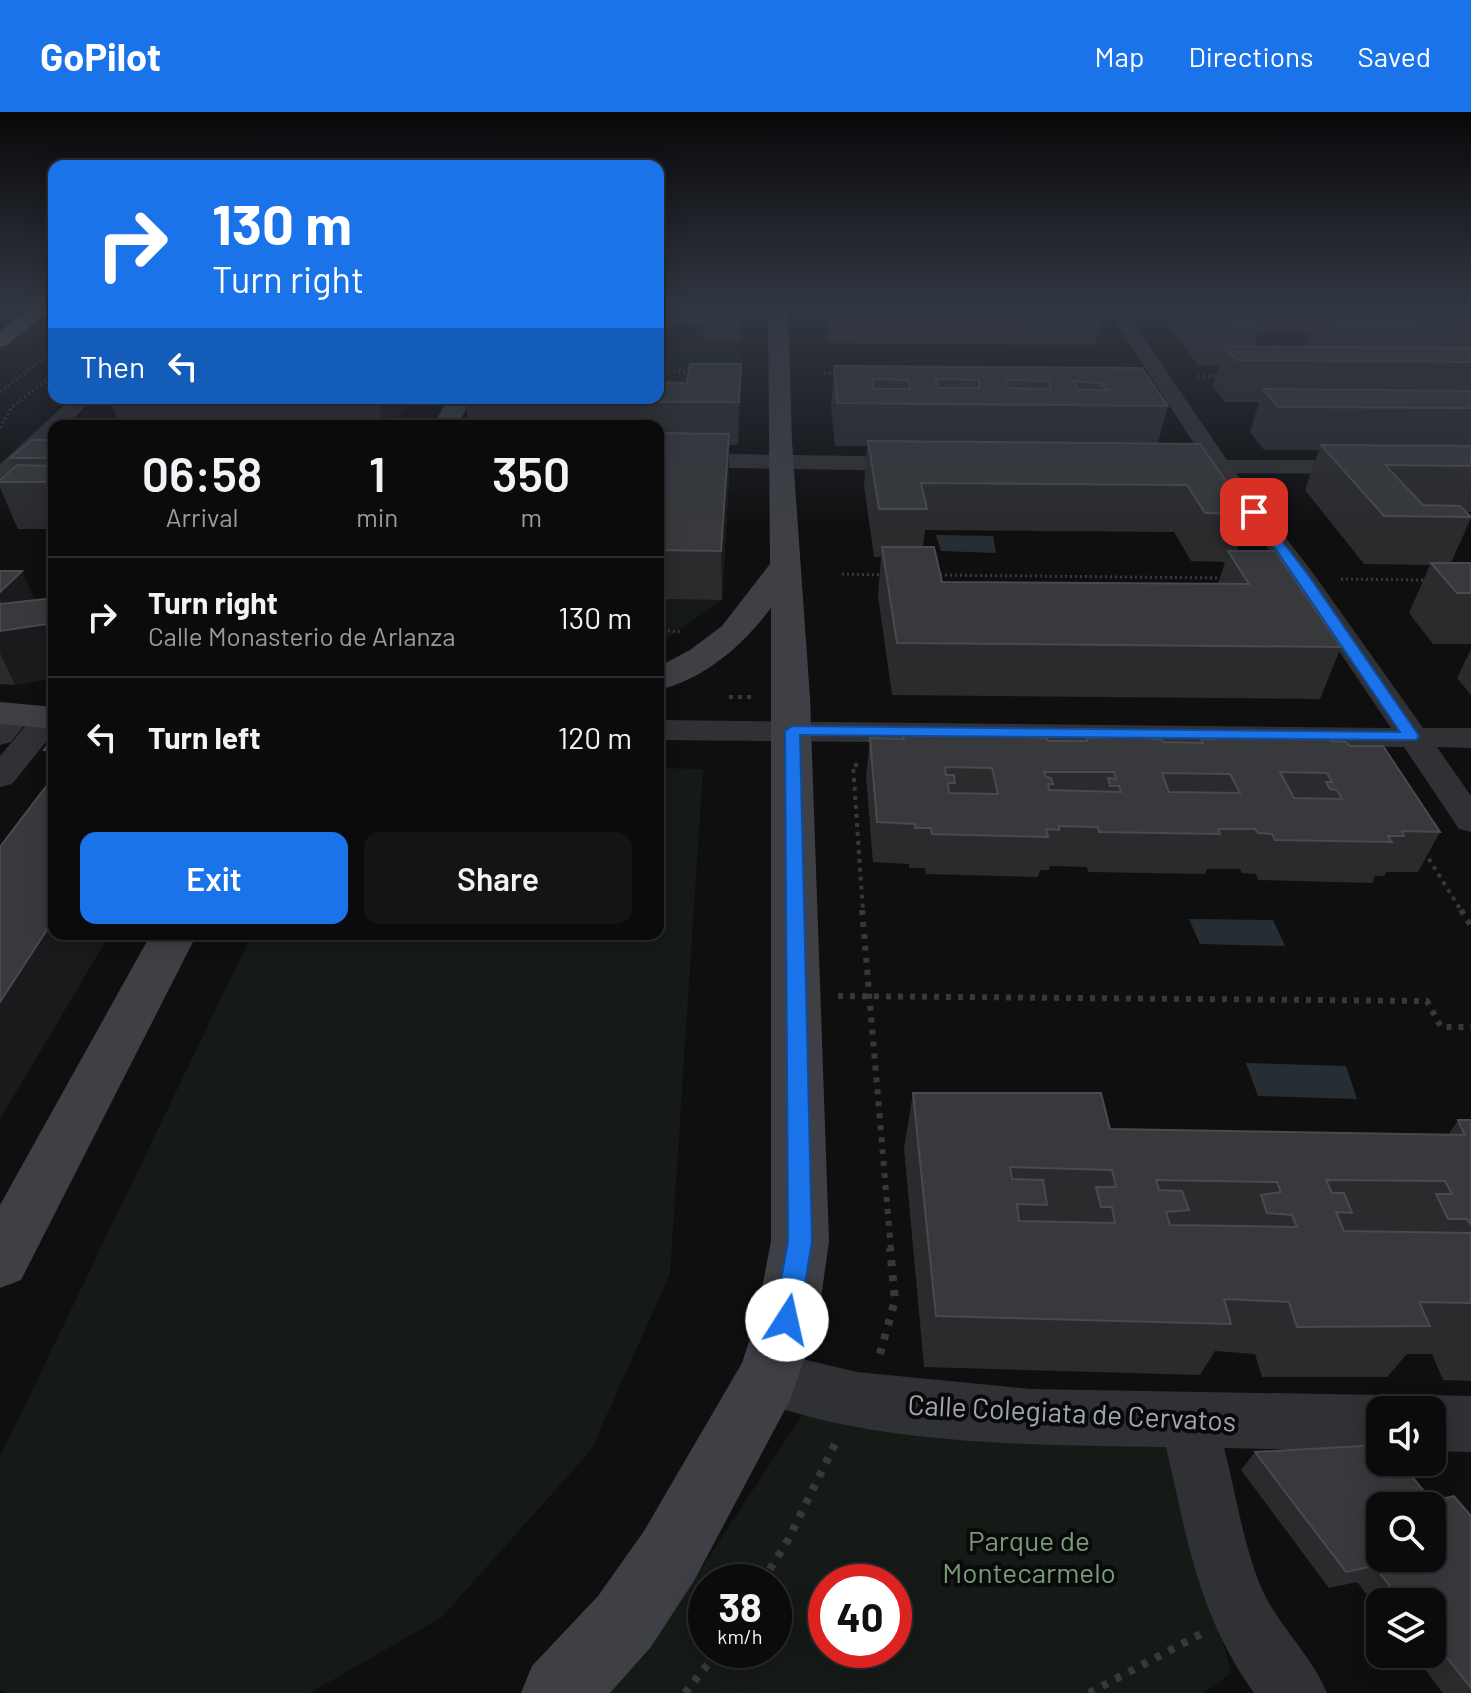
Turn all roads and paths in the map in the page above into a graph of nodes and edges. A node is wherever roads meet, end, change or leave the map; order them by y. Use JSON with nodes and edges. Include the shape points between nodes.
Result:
{"nodes":[{"id":1,"x":47,"y":380,"type":"edge"},
{"id":2,"x":779,"y":380,"type":"edge"},
{"id":3,"x":1162,"y":380,"type":"edge"},
{"id":4,"x":78,"y":404,"type":"edge"},
{"id":5,"x":63,"y":420,"type":"edge"},
{"id":6,"x":0,"y":428,"type":"edge"},
{"id":7,"x":48,"y":433,"type":"edge"},
{"id":8,"x":664,"y":460,"type":"edge"},
{"id":9,"x":780,"y":462,"type":"junction"},
{"id":10,"x":945,"y":464,"type":"edge"},
{"id":11,"x":1136,"y":465,"type":"edge"},
{"id":12,"x":1220,"y":466,"type":"junction"},
{"id":13,"x":1381,"y":468,"type":"edge"},
{"id":14,"x":0,"y":476,"type":"edge"},
{"id":15,"x":787,"y":561,"type":"junction"},
{"id":16,"x":842,"y":574,"type":"dead end"},
{"id":17,"x":889,"y":575,"type":"edge"},
{"id":18,"x":920,"y":575,"type":"edge"},
{"id":19,"x":1232,"y":578,"type":"edge"},
{"id":20,"x":1304,"y":579,"type":"junction"},
{"id":21,"x":1441,"y":580,"type":"edge"},
{"id":22,"x":664,"y":677,"type":"edge"},
{"id":23,"x":25,"y":713,"type":"edge"},
{"id":24,"x":664,"y":730,"type":"edge"},
{"id":25,"x":792,"y":731,"type":"junction"},
{"id":26,"x":1411,"y":736,"type":"junction"},
{"id":27,"x":1471,"y":738,"type":"edge"},
{"id":28,"x":869,"y":765,"type":"edge"},
{"id":29,"x":0,"y":777,"type":"edge"},
{"id":30,"x":1471,"y":821,"type":"edge"},
{"id":31,"x":1423,"y":849,"type":"edge"},
{"id":32,"x":1471,"y":926,"type":"edge"},
{"id":33,"x":171,"y":940,"type":"edge"},
{"id":34,"x":797,"y":995,"type":"junction"},
{"id":35,"x":868,"y":996,"type":"junction"},
{"id":36,"x":1471,"y":1027,"type":"edge"},
{"id":37,"x":0,"y":1261,"type":"edge"},
{"id":38,"x":768,"y":1378,"type":"junction"},
{"id":39,"x":857,"y":1400,"type":"junction"},
{"id":40,"x":1188,"y":1420,"type":"junction"},
{"id":41,"x":1366,"y":1423,"type":"edge"},
{"id":42,"x":1446,"y":1423,"type":"edge"},
{"id":43,"x":1471,"y":1424,"type":"edge"},
{"id":44,"x":773,"y":1564,"type":"edge"},
{"id":45,"x":1241,"y":1615,"type":"junction"},
{"id":46,"x":705,"y":1668,"type":"edge"},
{"id":47,"x":559,"y":1693,"type":"edge"},
{"id":48,"x":685,"y":1693,"type":"edge"},
{"id":49,"x":1089,"y":1693,"type":"edge"},
{"id":50,"x":1294,"y":1693,"type":"edge"}],
"edges":[{"from":1,"to":6,"type":"path","via":[[11,408]]},
{"from":2,"to":9,"type":"street"},
{"from":3,"to":12,"type":"street"},
{"from":4,"to":5,"type":"street"},
{"from":7,"to":14,"type":"street"},
{"from":8,"to":9,"type":"street"},
{"from":9,"to":10,"type":"street"},
{"from":9,"to":15,"type":"street"},
{"from":11,"to":12,"type":"street"},
{"from":12,"to":13,"type":"street"},
{"from":12,"to":20,"type":"street"},
{"from":15,"to":22,"type":"street","via":[[735,634]]},
{"from":15,"to":25,"type":"street"},
{"from":16,"to":17,"type":"path"},
{"from":18,"to":19,"type":"path"},
{"from":20,"to":21,"type":"path"},
{"from":20,"to":26,"type":"street"},
{"from":23,"to":29,"type":"street"},
{"from":24,"to":25,"type":"street"},
{"from":25,"to":26,"type":"street"},
{"from":25,"to":34,"type":"street"},
{"from":26,"to":27,"type":"street"},
{"from":26,"to":30,"type":"street"},
{"from":28,"to":35,"type":"path","via":[[853,765]]},
{"from":31,"to":32,"type":"path"},
{"from":33,"to":37,"type":"street"},
{"from":34,"to":35,"type":"path"},
{"from":34,"to":38,"type":"street","via":[[800,1241],[787,1320]]},
{"from":35,"to":36,"type":"path","via":[[1427,1001],[1441,1027]]},
{"from":35,"to":39,"type":"path","via":[[895,1300],[883,1350]]},
{"from":38,"to":39,"type":"street","name":"Calle Colegiata de Cervatos"},
{"from":38,"to":47,"type":"street","via":[[669,1556],[624,1622]]},
{"from":39,"to":40,"type":"street","name":"Calle Colegiata de Cervatos","via":[[1030,1417]]},
{"from":39,"to":44,"type":"path"},
{"from":40,"to":41,"type":"street","name":"Calle Colegiata de Cervatos"},
{"from":40,"to":45,"type":"street","via":[[1222,1567]]},
{"from":42,"to":43,"type":"street"},
{"from":45,"to":49,"type":"path"},
{"from":45,"to":50,"type":"street"},
{"from":46,"to":48,"type":"path"}]}
